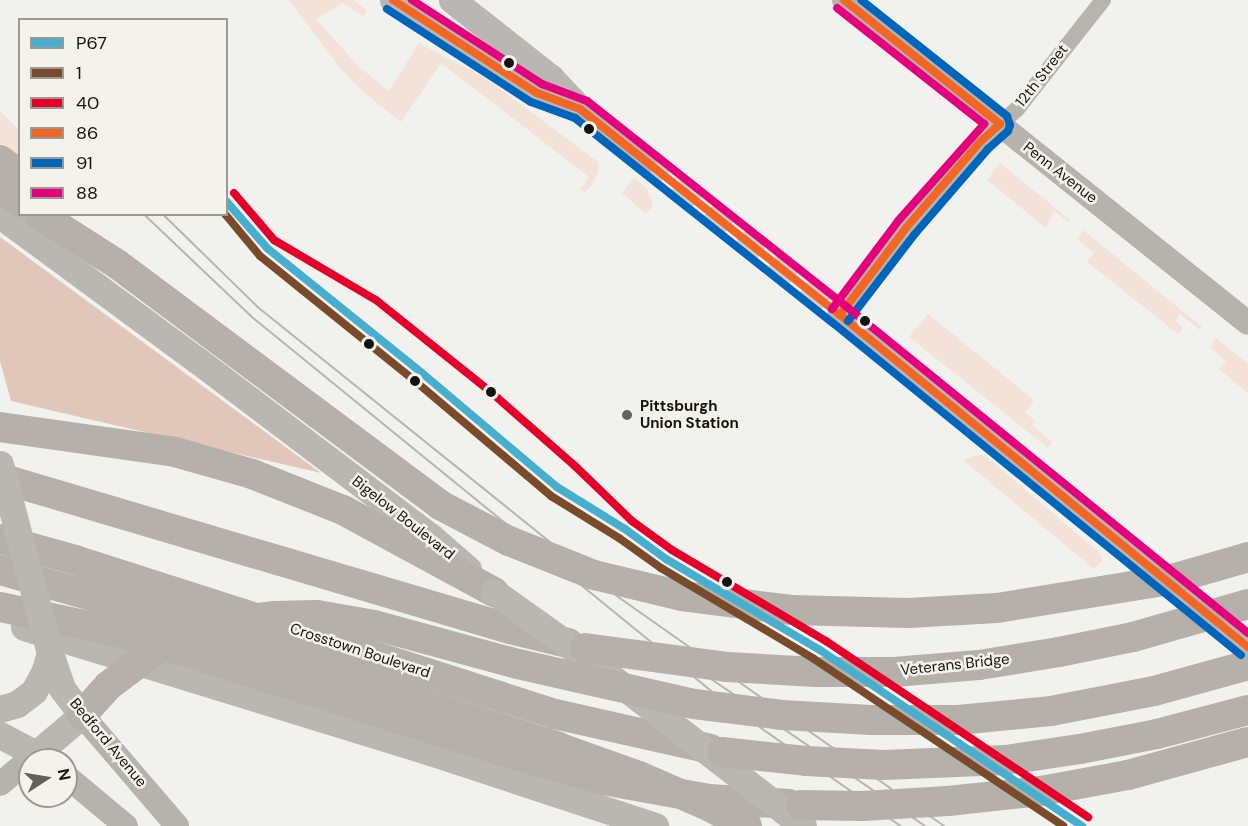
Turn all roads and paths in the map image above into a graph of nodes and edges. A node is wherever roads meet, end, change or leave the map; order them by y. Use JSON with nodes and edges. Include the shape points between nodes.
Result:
{"nodes":[{"id":1,"x":393,"y":0,"type":"edge"},
{"id":2,"x":452,"y":0,"type":"edge"},
{"id":3,"x":844,"y":0,"type":"edge"},
{"id":4,"x":1103,"y":0,"type":"edge"},
{"id":5,"x":580,"y":110,"type":"junction"},
{"id":6,"x":1000,"y":124,"type":"junction"},
{"id":7,"x":0,"y":160,"type":"edge"},
{"id":8,"x":643,"y":160,"type":"tunnel mouth"},
{"id":9,"x":18,"y":174,"type":"edge"},
{"id":10,"x":0,"y":190,"type":"edge"},
{"id":11,"x":18,"y":201,"type":"edge"},
{"id":12,"x":0,"y":215,"type":"edge"},
{"id":13,"x":66,"y":216,"type":"edge"},
{"id":14,"x":33,"y":225,"type":"edge"},
{"id":15,"x":117,"y":264,"type":"junction"},
{"id":16,"x":840,"y":315,"type":"joint"},
{"id":17,"x":1248,"y":323,"type":"edge"},
{"id":18,"x":0,"y":427,"type":"edge"},
{"id":19,"x":0,"y":464,"type":"edge"},
{"id":20,"x":0,"y":478,"type":"edge"},
{"id":21,"x":0,"y":539,"type":"edge"},
{"id":22,"x":1248,"y":557,"type":"edge"},
{"id":23,"x":0,"y":570,"type":"edge"},
{"id":24,"x":494,"y":592,"type":"junction"},
{"id":25,"x":1248,"y":604,"type":"edge"},
{"id":26,"x":0,"y":607,"type":"edge"},
{"id":27,"x":0,"y":620,"type":"edge"},
{"id":28,"x":1248,"y":647,"type":"edge"},
{"id":29,"x":50,"y":653,"type":"junction"},
{"id":30,"x":1248,"y":665,"type":"edge"},
{"id":31,"x":0,"y":710,"type":"edge"},
{"id":32,"x":1248,"y":710,"type":"edge"},
{"id":33,"x":82,"y":715,"type":"junction"},
{"id":34,"x":0,"y":735,"type":"edge"},
{"id":35,"x":1248,"y":742,"type":"edge"},
{"id":36,"x":24,"y":748,"type":"edge"},
{"id":37,"x":49,"y":748,"type":"edge"},
{"id":38,"x":18,"y":772,"type":"edge"},
{"id":39,"x":0,"y":784,"type":"edge"},
{"id":40,"x":78,"y":786,"type":"edge"},
{"id":41,"x":802,"y":815,"type":"edge"},
{"id":42,"x":126,"y":826,"type":"edge"},
{"id":43,"x":177,"y":826,"type":"edge"},
{"id":44,"x":655,"y":826,"type":"edge"},
{"id":45,"x":747,"y":826,"type":"edge"}],
"edges":[{"from":1,"to":5,"type":"main road","via":[[537,93]]},
{"from":2,"to":5,"type":"main road","via":[[550,77]]},
{"from":3,"to":6,"type":"street","name":"Penn Avenue"},
{"from":4,"to":6,"type":"street","name":"12th Street","via":[[1017,109]]},
{"from":5,"to":8,"type":"main road"},
{"from":6,"to":16,"type":"street","name":"12th Street","via":[[906,228]]},
{"from":6,"to":17,"type":"street","name":"Penn Avenue"},
{"from":7,"to":9,"type":"highway"},
{"from":10,"to":11,"type":"highway"},
{"from":12,"to":14,"type":"main road","name":"Bigelow Boulevard"},
{"from":13,"to":15,"type":"highway"},
{"from":14,"to":15,"type":"highway"},
{"from":14,"to":24,"type":"main road","name":"Bigelow Boulevard","via":[[422,530]]},
{"from":15,"to":22,"type":"highway","bridge":true,"via":[[428,498],[509,541],[594,574],[682,596],[791,610],[908,613],[997,608],[1071,598],[1169,580]]},
{"from":16,"to":28,"type":"main road"},
{"from":18,"to":24,"type":"highway","via":[[175,452],[252,474],[380,528]]},
{"from":19,"to":29,"type":"main road","name":"Bedford Avenue","bridge":true},
{"from":20,"to":25,"type":"highway","name":"Veterans Bridge","bridge":true,"via":[[510,629],[585,648],[727,667],[894,672],[979,665],[1133,637]]},
{"from":21,"to":32,"type":"highway","name":"Crosstown Boulevard","bridge":true,"via":[[555,714],[722,752],[884,765],[1006,760],[1146,736]]},
{"from":23,"to":45,"type":"highway","bridge":true,"via":[[98,598],[560,748],[639,776]]},
{"from":24,"to":41,"type":"main road","name":"Bigelow Boulevard","bridge":true},
{"from":26,"to":41,"type":"highway","via":[[135,636],[603,780]]},
{"from":27,"to":44,"type":"main road","via":[[433,753]]},
{"from":29,"to":31,"type":"main road","via":[[34,691],[17,704]]},
{"from":29,"to":33,"type":"main road","name":"Bedford Avenue","via":[[62,687]]},
{"from":30,"to":33,"type":"highway","bridge":true,"via":[[1154,691],[1051,711],[958,720],[871,720],[782,715],[694,704],[518,664],[374,625],[316,615],[274,616],[225,622],[189,633],[153,652],[108,686]]},
{"from":33,"to":37,"type":"main road"},
{"from":33,"to":43,"type":"street","name":"Bedford Avenue"},
{"from":34,"to":36,"type":"main road"},
{"from":35,"to":41,"type":"highway","bridge":true,"via":[[1128,775],[1041,791]]},
{"from":38,"to":39,"type":"street"},
{"from":40,"to":42,"type":"street"}]}
